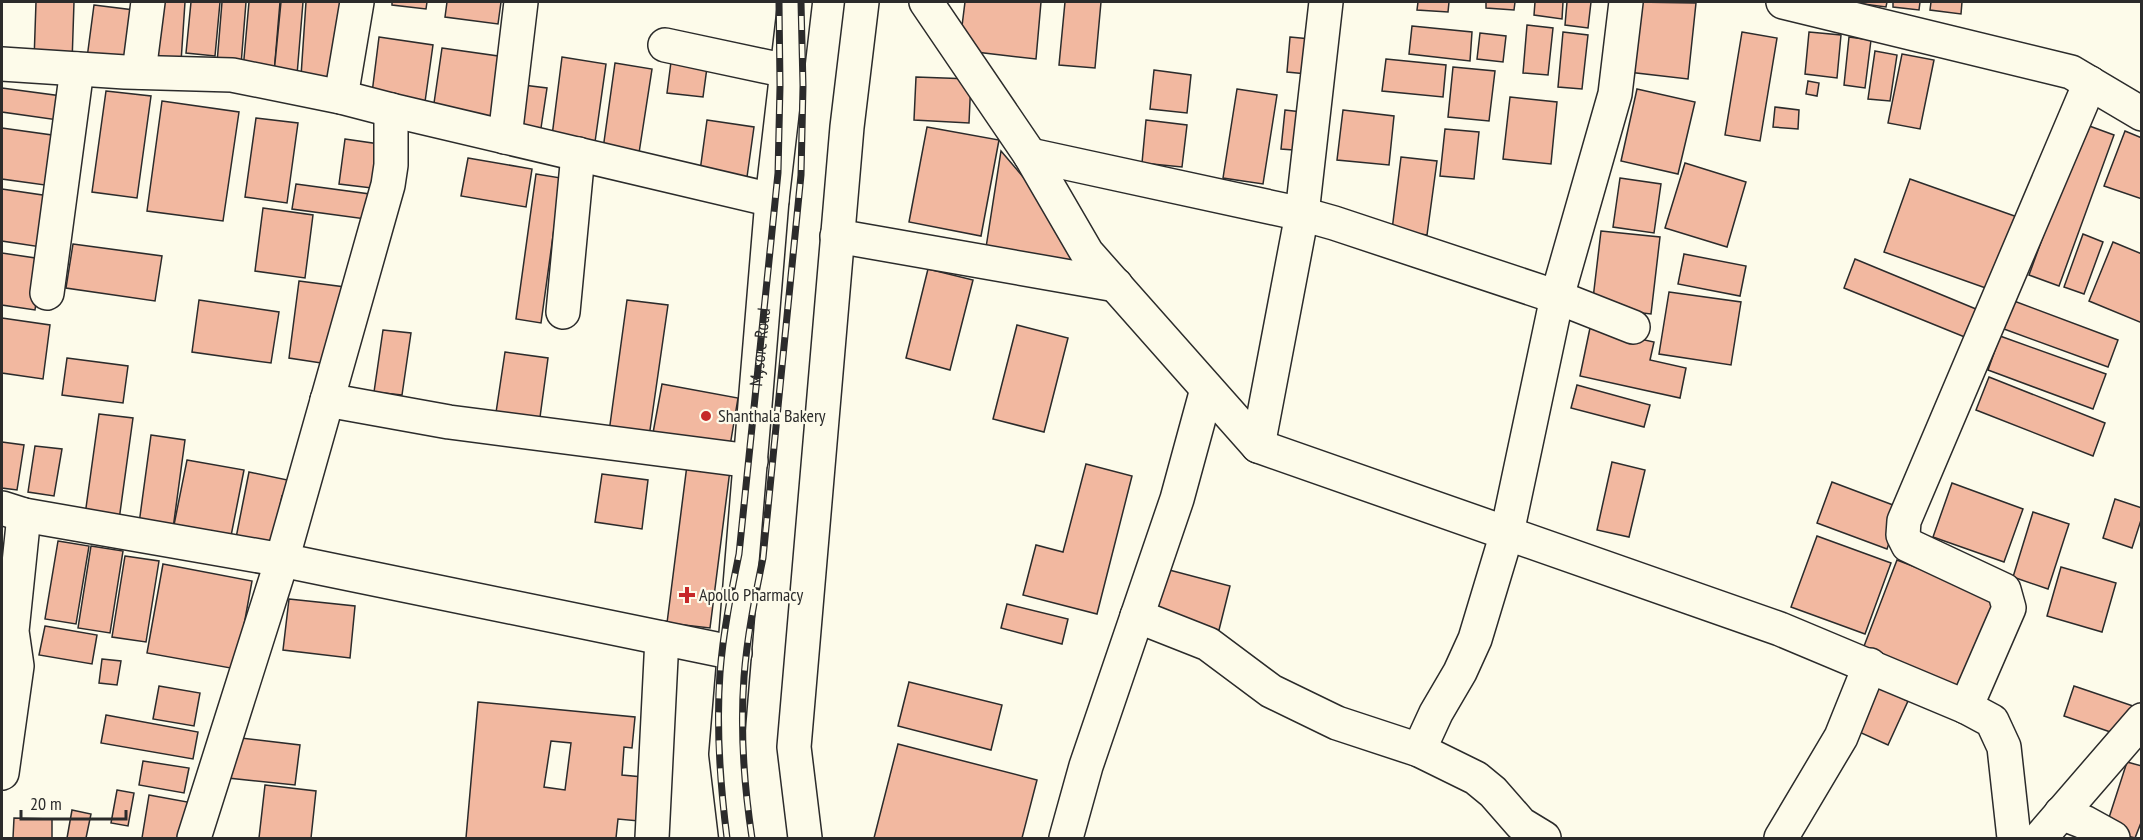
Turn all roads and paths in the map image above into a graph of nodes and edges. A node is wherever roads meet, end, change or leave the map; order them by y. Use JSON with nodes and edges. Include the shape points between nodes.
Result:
{"nodes":[{"id":1,"x":148,"y":2,"type":"edge"},
{"id":2,"x":357,"y":2,"type":"edge"},
{"id":3,"x":521,"y":2,"type":"edge"},
{"id":4,"x":795,"y":2,"type":"edge"},
{"id":5,"x":862,"y":2,"type":"edge"},
{"id":6,"x":926,"y":2,"type":"edge"},
{"id":7,"x":1326,"y":2,"type":"edge"},
{"id":8,"x":1626,"y":2,"type":"edge"},
{"id":9,"x":1783,"y":2,"type":"edge"},
{"id":10,"x":665,"y":45,"type":"dead end"},
{"id":11,"x":2,"y":64,"type":"edge"},
{"id":12,"x":77,"y":69,"type":"junction"},
{"id":13,"x":787,"y":71,"type":"junction"},
{"id":14,"x":139,"y":72,"type":"junction"},
{"id":15,"x":2090,"y":83,"type":"junction"},
{"id":16,"x":341,"y":97,"type":"junction"},
{"id":17,"x":391,"y":110,"type":"junction"},
{"id":18,"x":2142,"y":114,"type":"edge"},
{"id":19,"x":505,"y":137,"type":"junction"},
{"id":20,"x":578,"y":154,"type":"junction"},
{"id":21,"x":1030,"y":155,"type":"junction"},
{"id":22,"x":772,"y":200,"type":"junction"},
{"id":23,"x":1302,"y":214,"type":"junction"},
{"id":24,"x":837,"y":236,"type":"junction"},
{"id":25,"x":1116,"y":285,"type":"junction"},
{"id":26,"x":47,"y":293,"type":"dead end"},
{"id":27,"x":1557,"y":297,"type":"junction"},
{"id":28,"x":563,"y":312,"type":"dead end"},
{"id":29,"x":1634,"y":327,"type":"dead end"},
{"id":30,"x":1207,"y":388,"type":"junction"},
{"id":31,"x":327,"y":400,"type":"junction"},
{"id":32,"x":1258,"y":446,"type":"junction"},
{"id":33,"x":751,"y":461,"type":"junction"},
{"id":34,"x":13,"y":512,"type":"edge"},
{"id":35,"x":1507,"y":533,"type":"junction"},
{"id":36,"x":282,"y":560,"type":"junction"},
{"id":37,"x":1137,"y":616,"type":"junction"},
{"id":38,"x":662,"y":638,"type":"junction"},
{"id":39,"x":735,"y":653,"type":"junction"},
{"id":40,"x":1870,"y":665,"type":"junction"},
{"id":41,"x":9,"y":666,"type":"edge"},
{"id":42,"x":1966,"y":707,"type":"junction"},
{"id":43,"x":2138,"y":729,"type":"edge"},
{"id":44,"x":1419,"y":750,"type":"junction"},
{"id":45,"x":2,"y":772,"type":"edge"},
{"id":46,"x":2061,"y":813,"type":"junction"},
{"id":47,"x":194,"y":838,"type":"edge"},
{"id":48,"x":652,"y":838,"type":"edge"},
{"id":49,"x":736,"y":838,"type":"edge"},
{"id":50,"x":805,"y":838,"type":"edge"},
{"id":51,"x":1066,"y":838,"type":"edge"},
{"id":52,"x":1544,"y":838,"type":"edge"},
{"id":53,"x":1781,"y":838,"type":"edge"},
{"id":54,"x":2014,"y":838,"type":"edge"},
{"id":55,"x":2040,"y":838,"type":"edge"},
{"id":56,"x":2114,"y":838,"type":"edge"}],
"edges":[{"from":1,"to":14,"type":"main road"},
{"from":2,"to":16,"type":"main road"},
{"from":3,"to":19,"type":"main road"},
{"from":4,"to":13,"type":"main road","name":"Mysore Road"},
{"from":5,"to":24,"type":"main road"},
{"from":6,"to":21,"type":"main road"},
{"from":7,"to":23,"type":"main road"},
{"from":8,"to":27,"type":"main road","via":[[1615,94]]},
{"from":9,"to":15,"type":"main road","via":[[2071,72]]},
{"from":10,"to":13,"type":"main road"},
{"from":11,"to":12,"type":"main road"},
{"from":12,"to":14,"type":"main road"},
{"from":12,"to":26,"type":"main road"},
{"from":13,"to":22,"type":"main road","name":"Mysore Road"},
{"from":14,"to":16,"type":"main road","via":[[232,75]]},
{"from":15,"to":18,"type":"main road"},
{"from":15,"to":42,"type":"main road","via":[[1904,521],[1903,535],[1908,545],[2004,590],[2009,608]]},
{"from":16,"to":17,"type":"main road"},
{"from":17,"to":19,"type":"main road"},
{"from":17,"to":31,"type":"main road","via":[[388,185]]},
{"from":19,"to":20,"type":"main road"},
{"from":20,"to":22,"type":"main road"},
{"from":20,"to":28,"type":"main road"},
{"from":21,"to":23,"type":"main road"},
{"from":21,"to":25,"type":"main road","via":[[1087,252]]},
{"from":22,"to":33,"type":"main road","name":"Mysore Road"},
{"from":23,"to":27,"type":"main road"},
{"from":23,"to":32,"type":"main road"},
{"from":24,"to":25,"type":"main road"},
{"from":24,"to":50,"type":"main road","via":[[794,747]]},
{"from":25,"to":30,"type":"main road"},
{"from":27,"to":29,"type":"main road"},
{"from":27,"to":35,"type":"main road"},
{"from":30,"to":32,"type":"main road"},
{"from":30,"to":37,"type":"main road","via":[[1177,499]]},
{"from":31,"to":33,"type":"main road","via":[[449,422]]},
{"from":31,"to":36,"type":"main road"},
{"from":32,"to":35,"type":"main road"},
{"from":33,"to":39,"type":"main road","name":"Mysore Road"},
{"from":34,"to":36,"type":"main road"},
{"from":34,"to":41,"type":"main road"},
{"from":35,"to":40,"type":"main road","via":[[1780,628]]},
{"from":35,"to":44,"type":"main road","via":[[1475,639]]},
{"from":36,"to":38,"type":"main road"},
{"from":36,"to":47,"type":"main road"},
{"from":37,"to":44,"type":"main road","via":[[1208,644],[1271,691],[1328,718]]},
{"from":37,"to":51,"type":"main road"},
{"from":38,"to":39,"type":"main road"},
{"from":38,"to":48,"type":"main road"},
{"from":39,"to":49,"type":"main road","name":"Mysore Road","via":[[726,754]]},
{"from":40,"to":42,"type":"main road"},
{"from":40,"to":53,"type":"main road","via":[[1841,737]]},
{"from":41,"to":45,"type":"main road"},
{"from":42,"to":54,"type":"main road","via":[[1992,721],[2004,747]]},
{"from":43,"to":46,"type":"main road"},
{"from":44,"to":52,"type":"main road","via":[[1476,778],[1521,824]]},
{"from":46,"to":55,"type":"main road"},
{"from":46,"to":56,"type":"main road"}]}
